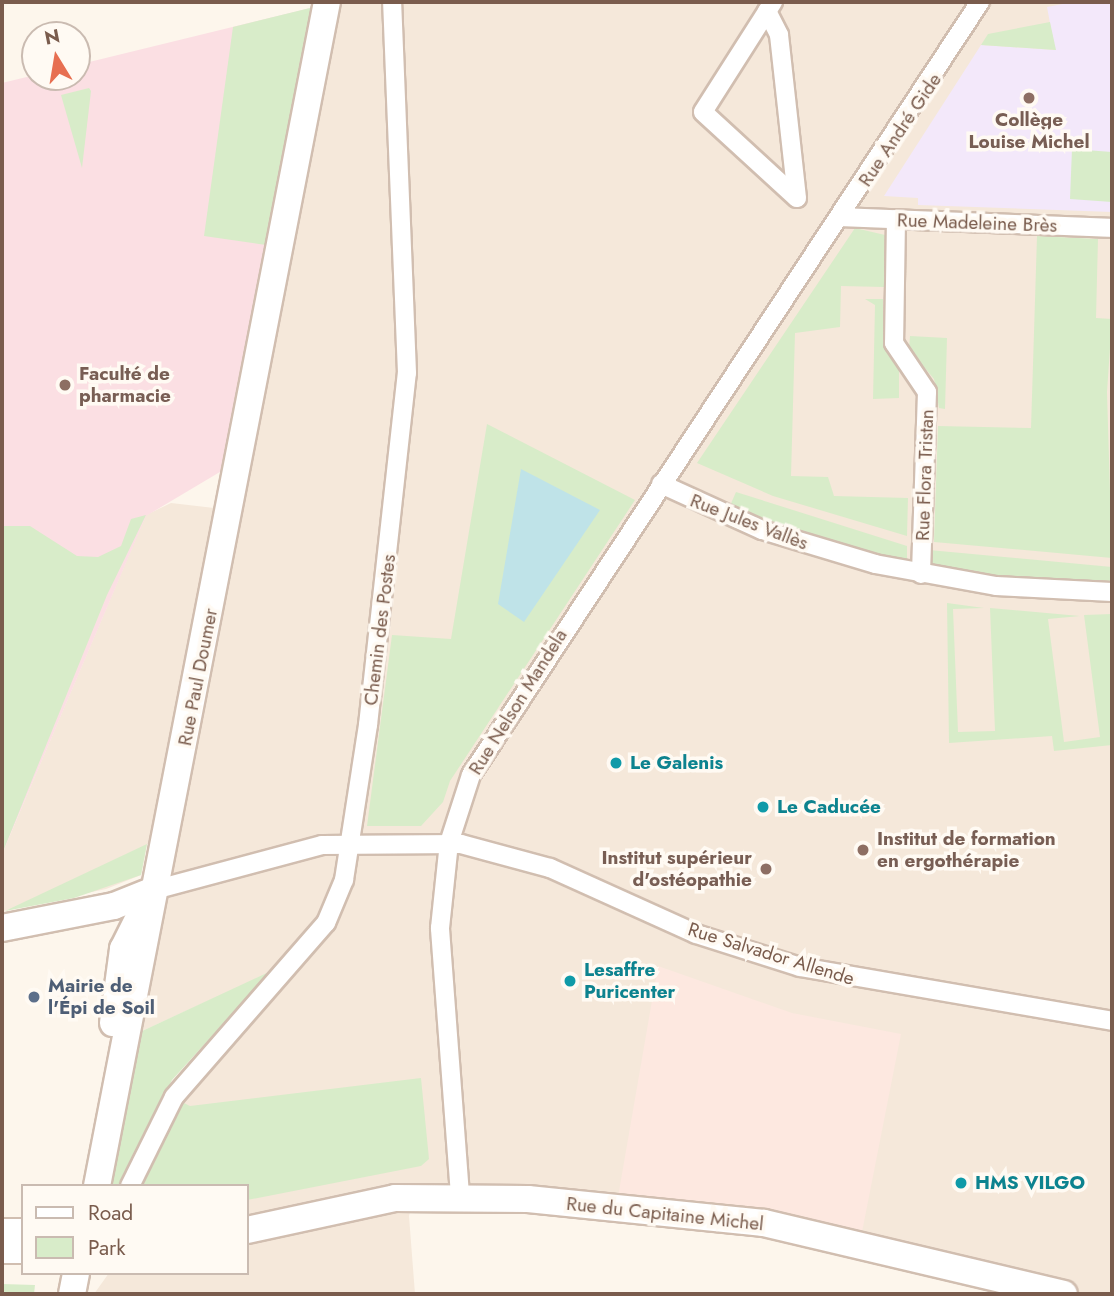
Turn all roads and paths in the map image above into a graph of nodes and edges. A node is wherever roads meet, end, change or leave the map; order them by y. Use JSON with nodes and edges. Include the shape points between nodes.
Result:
{"nodes":[{"id":1,"x":327,"y":2,"type":"edge"},
{"id":2,"x":393,"y":2,"type":"edge"},
{"id":3,"x":980,"y":2,"type":"edge"},
{"id":4,"x":770,"y":6,"type":"edge"},
{"id":5,"x":842,"y":217,"type":"junction"},
{"id":6,"x":897,"y":219,"type":"junction"},
{"id":7,"x":1112,"y":228,"type":"edge"},
{"id":8,"x":661,"y":484,"type":"junction"},
{"id":9,"x":921,"y":574,"type":"junction"},
{"id":10,"x":1112,"y":592,"type":"edge"},
{"id":11,"x":350,"y":842,"type":"junction"},
{"id":12,"x":449,"y":843,"type":"junction"},
{"id":13,"x":155,"y":890,"type":"junction"},
{"id":14,"x":2,"y":928,"type":"edge"},
{"id":15,"x":1112,"y":1021,"type":"edge"},
{"id":16,"x":81,"y":1184,"type":"edge"},
{"id":17,"x":97,"y":1184,"type":"edge"},
{"id":18,"x":131,"y":1184,"type":"edge"},
{"id":19,"x":460,"y":1195,"type":"junction"},
{"id":20,"x":252,"y":1227,"type":"edge"},
{"id":21,"x":2,"y":1232,"type":"edge"},
{"id":22,"x":21,"y":1232,"type":"edge"},
{"id":23,"x":2,"y":1250,"type":"edge"},
{"id":24,"x":21,"y":1250,"type":"edge"},
{"id":25,"x":58,"y":1275,"type":"edge"},
{"id":26,"x":76,"y":1275,"type":"edge"},
{"id":27,"x":55,"y":1294,"type":"edge"},
{"id":28,"x":72,"y":1294,"type":"edge"},
{"id":29,"x":1064,"y":1294,"type":"edge"}],
"edges":[{"from":1,"to":13,"type":"main road","name":"Rue Paul Doumer"},
{"from":2,"to":11,"type":"street","name":"Chemin des Postes","via":[[407,314],[400,454]]},
{"from":3,"to":5,"type":"street","name":"Rue André Gide"},
{"from":4,"to":4,"type":"street","via":[[703,111],[797,198],[779,35]]},
{"from":5,"to":6,"type":"street","name":"Rue Madeleine Brès"},
{"from":5,"to":8,"type":"street","name":"Rue André Gide"},
{"from":6,"to":7,"type":"street","name":"Rue Madeleine Brès"},
{"from":6,"to":9,"type":"street","name":"Rue Flora Tristan","via":[[894,343],[927,392]]},
{"from":8,"to":9,"type":"street","name":"Rue Jules Vallès","via":[[783,537]]},
{"from":8,"to":12,"type":"street","name":"Rue Nelson Mandela","via":[[484,750]]},
{"from":9,"to":10,"type":"street","name":"Rue Jules Vallès"},
{"from":11,"to":12,"type":"street","name":"Rue Salvador Allende"},
{"from":11,"to":13,"type":"street","name":"Rue Salvador Allende","via":[[275,854]]},
{"from":11,"to":18,"type":"street","name":"Chemin des Postes","via":[[326,923],[174,1097]]},
{"from":12,"to":15,"type":"street","name":"Rue Salvador Allende","via":[[550,869],[696,934],[800,967]]},
{"from":12,"to":19,"type":"street","name":"Rue Nelson Mandela","via":[[440,946]]},
{"from":13,"to":14,"type":"main road","via":[[114,906]]},
{"from":13,"to":16,"type":"main road","name":"Rue Paul Doumer","via":[[123,949]]},
{"from":13,"to":17,"type":"main road","name":"Rue Paul Doumer"},
{"from":19,"to":20,"type":"main road","name":"Rue du Capitaine Michel","via":[[362,1202]]},
{"from":19,"to":29,"type":"main road","name":"Rue du Capitaine Michel","via":[[764,1223]]},
{"from":21,"to":22,"type":"main road"},
{"from":23,"to":24,"type":"main road"},
{"from":25,"to":27,"type":"main road"},
{"from":26,"to":28,"type":"main road"}]}
